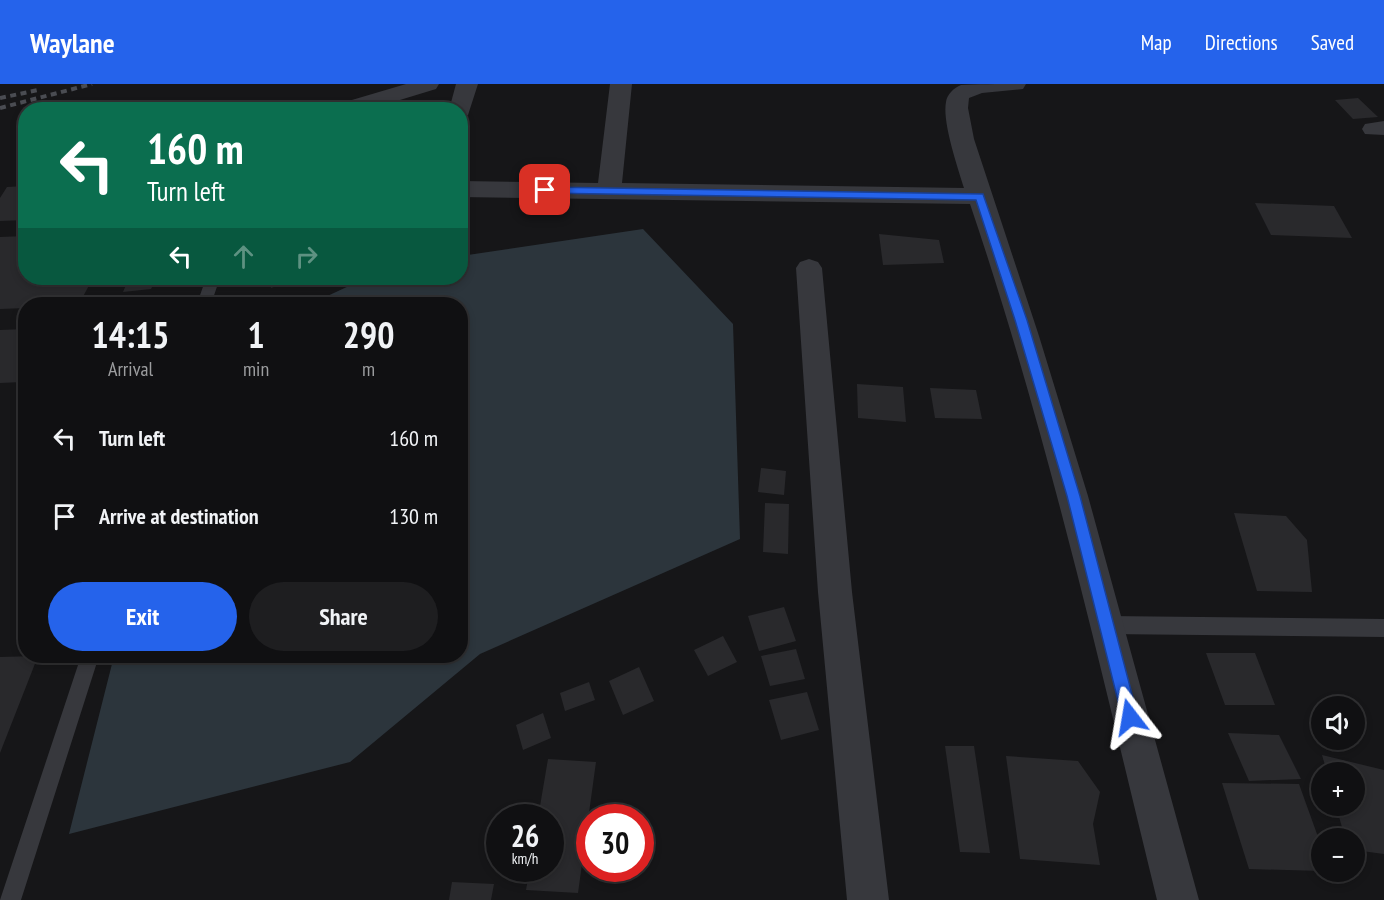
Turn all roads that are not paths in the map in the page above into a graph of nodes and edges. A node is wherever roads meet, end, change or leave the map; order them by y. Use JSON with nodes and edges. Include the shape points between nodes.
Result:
{"nodes":[{"id":1,"x":428,"y":84,"type":"edge"},
{"id":2,"x":467,"y":84,"type":"edge"},
{"id":3,"x":621,"y":84,"type":"edge"},
{"id":4,"x":1015,"y":84,"type":"edge"},
{"id":5,"x":370,"y":102,"type":"edge"},
{"id":6,"x":462,"y":102,"type":"edge"},
{"id":7,"x":468,"y":189,"type":"edge"},
{"id":8,"x":609,"y":191,"type":"junction"},
{"id":9,"x":980,"y":196,"type":"junction"},
{"id":10,"x":809,"y":268,"type":"dead end"},
{"id":11,"x":1107,"y":625,"type":"junction"},
{"id":12,"x":1384,"y":628,"type":"edge"},
{"id":13,"x":88,"y":663,"type":"edge"},
{"id":14,"x":10,"y":900,"type":"edge"},
{"id":15,"x":868,"y":900,"type":"edge"},
{"id":16,"x":1178,"y":900,"type":"edge"}],
"edges":[{"from":1,"to":5,"type":"street"},
{"from":2,"to":6,"type":"street"},
{"from":3,"to":8,"type":"street"},
{"from":4,"to":9,"type":"street","via":[[973,87],[957,98],[963,149]]},
{"from":7,"to":8,"type":"street"},
{"from":8,"to":9,"type":"street"},
{"from":9,"to":11,"type":"street","via":[[1021,320]]},
{"from":10,"to":15,"type":"street","via":[[835,592]]},
{"from":11,"to":12,"type":"lane"},
{"from":11,"to":16,"type":"street"},
{"from":13,"to":14,"type":"lane"}]}
